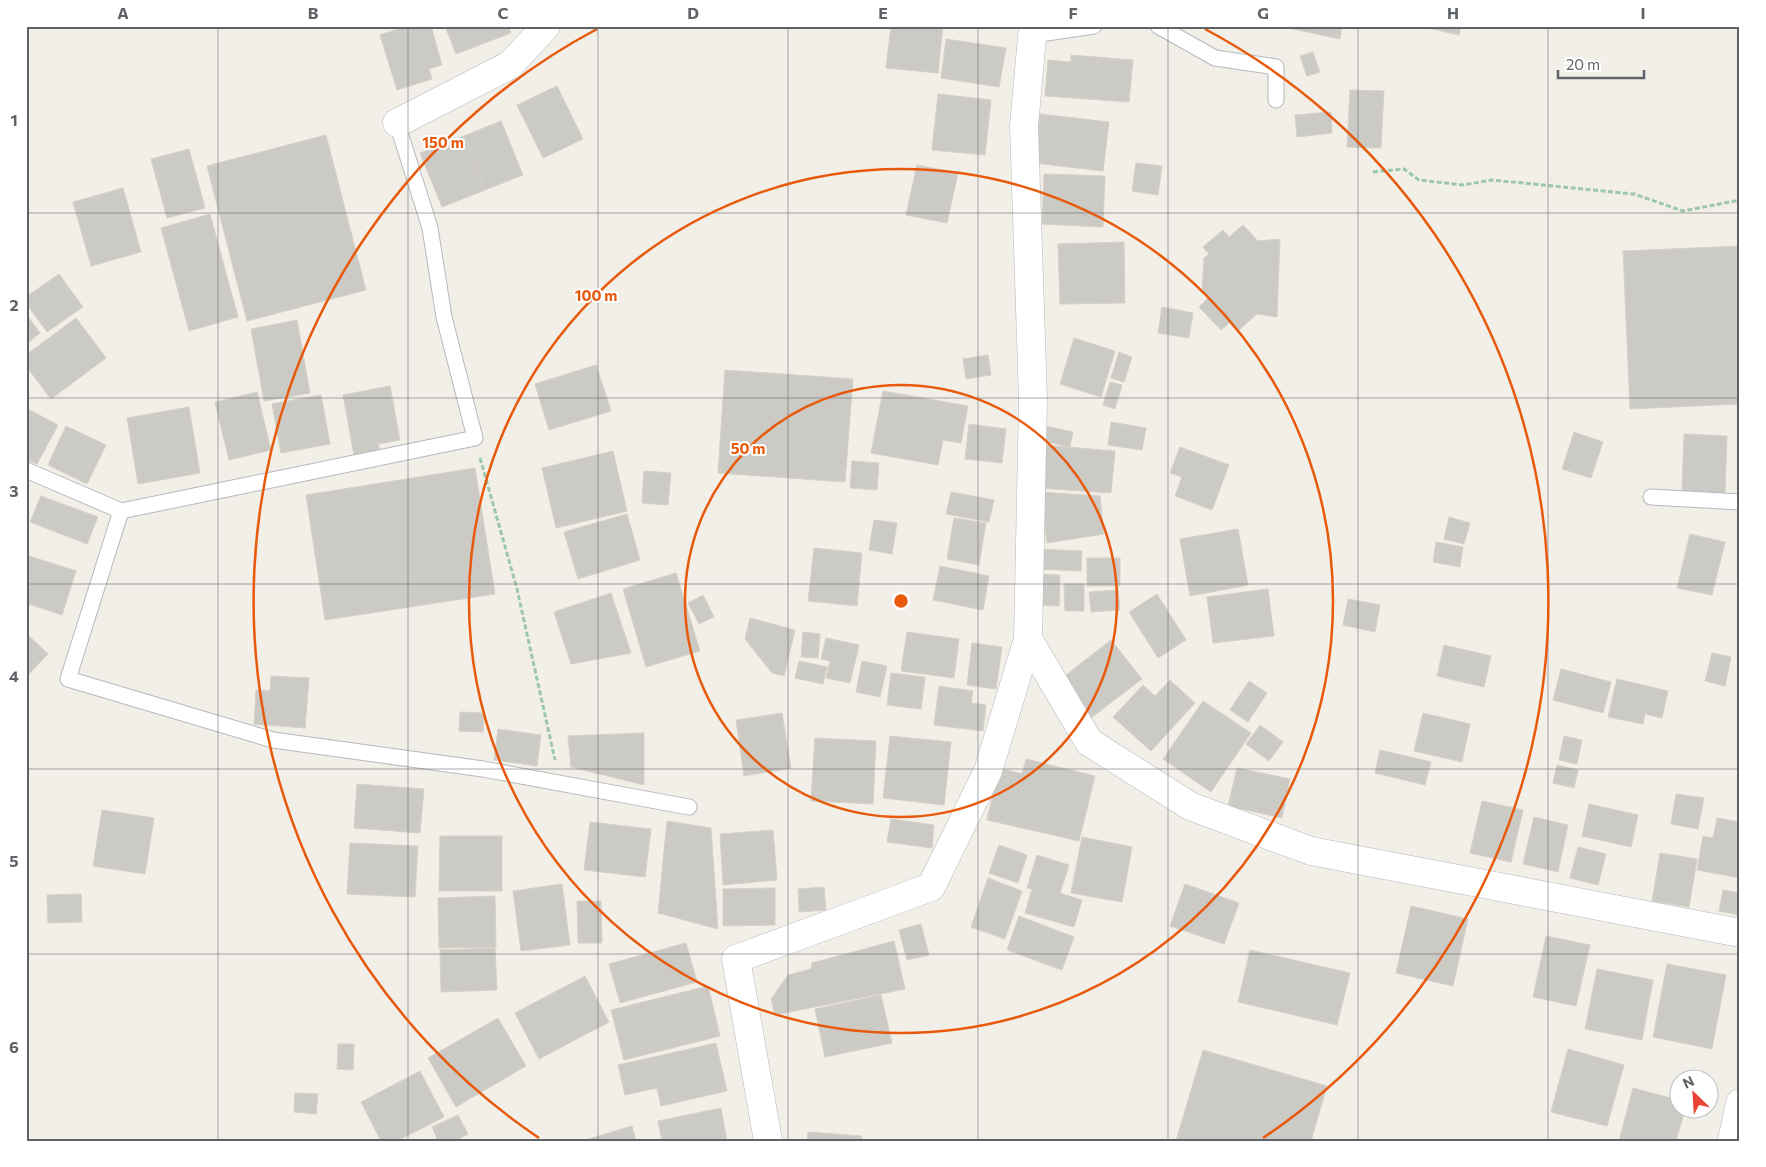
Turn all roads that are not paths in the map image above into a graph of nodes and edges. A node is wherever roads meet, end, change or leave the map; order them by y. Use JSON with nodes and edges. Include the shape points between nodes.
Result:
{"nodes":[{"id":1,"x":546,"y":26,"type":"edge"},
{"id":2,"x":1094,"y":26,"type":"edge"},
{"id":3,"x":1158,"y":26,"type":"edge"},
{"id":4,"x":1033,"y":31,"type":"edge"},
{"id":5,"x":1276,"y":100,"type":"dead end"},
{"id":6,"x":397,"y":123,"type":"joint"},
{"id":7,"x":26,"y":470,"type":"edge"},
{"id":8,"x":1651,"y":497,"type":"dead end"},
{"id":9,"x":1740,"y":502,"type":"edge"},
{"id":10,"x":121,"y":511,"type":"junction"},
{"id":11,"x":1028,"y":639,"type":"junction"},
{"id":12,"x":688,"y":807,"type":"dead end"},
{"id":13,"x":1740,"y":933,"type":"edge"},
{"id":14,"x":1740,"y":1103,"type":"edge"},
{"id":15,"x":768,"y":1141,"type":"edge"},
{"id":16,"x":1732,"y":1141,"type":"edge"}],
"edges":[{"from":1,"to":6,"type":"street","via":[[510,65]]},
{"from":2,"to":4,"type":"lane"},
{"from":3,"to":5,"type":"lane","via":[[1215,58],[1276,67]]},
{"from":4,"to":11,"type":"street","via":[[1024,126],[1033,400]]},
{"from":6,"to":10,"type":"lane","via":[[430,228],[444,317],[475,438]]},
{"from":7,"to":10,"type":"lane"},
{"from":8,"to":9,"type":"lane"},
{"from":10,"to":12,"type":"lane","via":[[68,679],[273,740],[483,769]]},
{"from":11,"to":13,"type":"street","via":[[1089,742],[1190,806],[1311,851]]},
{"from":11,"to":15,"type":"street","via":[[988,771],[931,887],[736,959]]},
{"from":14,"to":16,"type":"street"}]}
